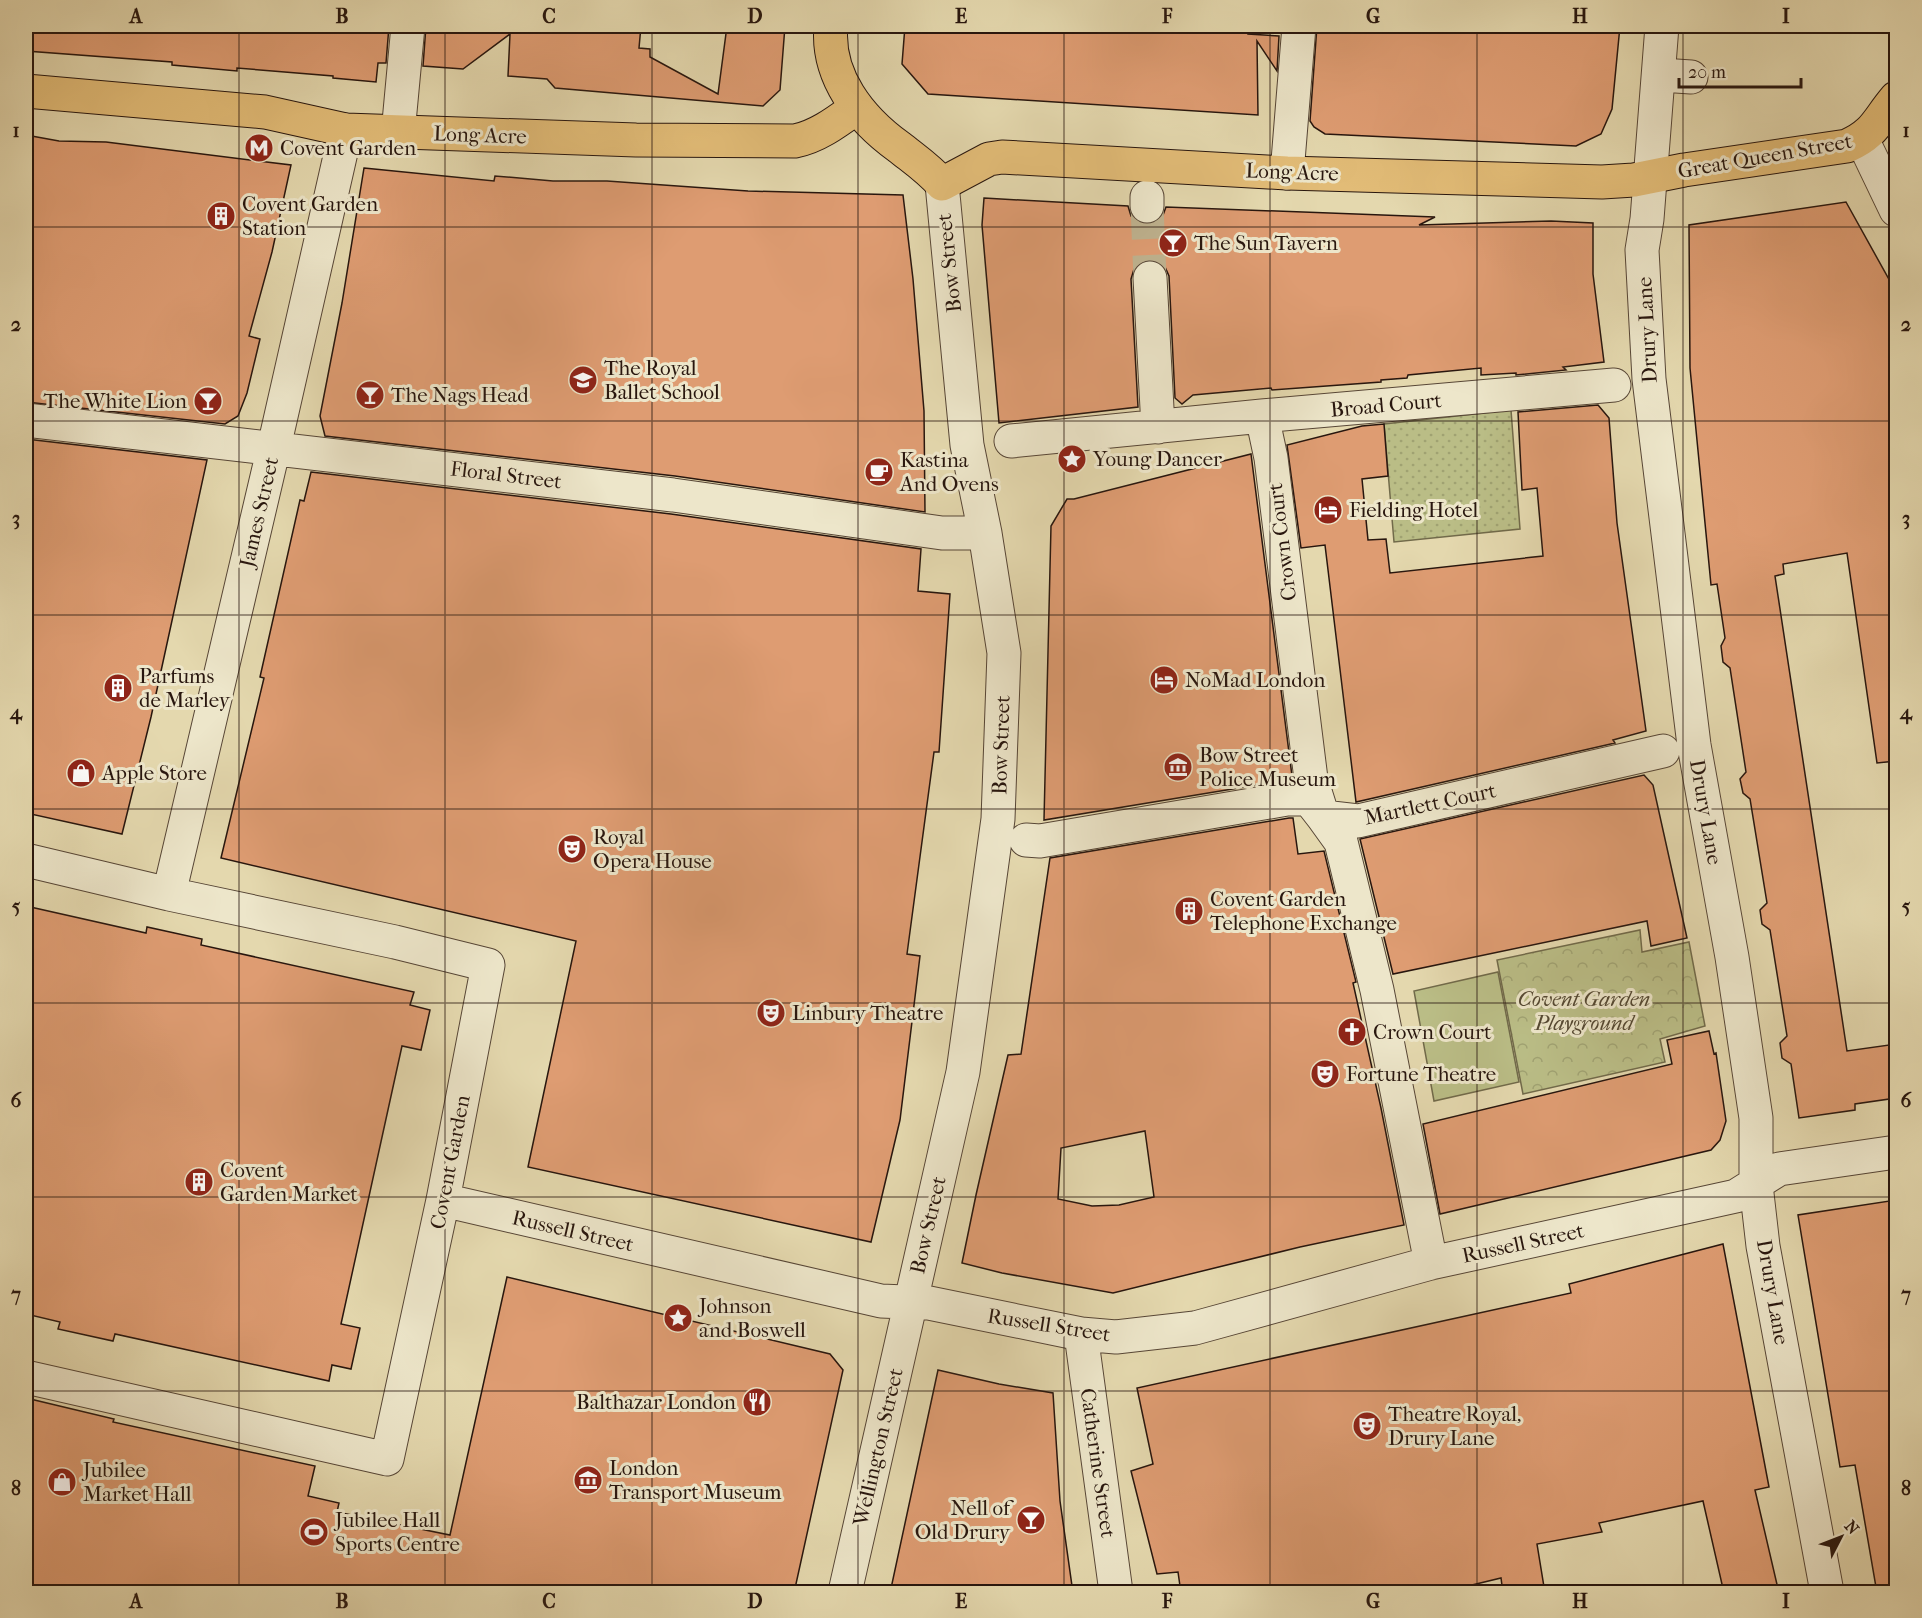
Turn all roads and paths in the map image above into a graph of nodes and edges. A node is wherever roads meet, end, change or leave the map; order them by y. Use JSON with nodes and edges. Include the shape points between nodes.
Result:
{"nodes":[{"id":1,"x":408,"y":26,"type":"edge"},
{"id":2,"x":831,"y":26,"type":"edge"},
{"id":3,"x":1299,"y":26,"type":"edge"},
{"id":4,"x":1662,"y":26,"type":"edge"},
{"id":5,"x":26,"y":91,"type":"edge"},
{"id":6,"x":1896,"y":98,"type":"edge"},
{"id":7,"x":856,"y":108,"type":"junction"},
{"id":8,"x":346,"y":130,"type":"junction"},
{"id":9,"x":398,"y":133,"type":"junction"},
{"id":10,"x":1862,"y":139,"type":"junction"},
{"id":11,"x":1287,"y":173,"type":"junction"},
{"id":12,"x":1649,"y":176,"type":"junction"},
{"id":13,"x":942,"y":184,"type":"junction"},
{"id":14,"x":1896,"y":210,"type":"edge"},
{"id":15,"x":1150,"y":278,"type":"tunnel mouth"},
{"id":16,"x":1614,"y":385,"type":"dead end"},
{"id":17,"x":1262,"y":416,"type":"junction"},
{"id":18,"x":26,"y":420,"type":"edge"},
{"id":19,"x":1158,"y":427,"type":"junction"},
{"id":20,"x":1011,"y":441,"type":"dead end"},
{"id":21,"x":274,"y":447,"type":"junction"},
{"id":22,"x":985,"y":533,"type":"junction"},
{"id":23,"x":1663,"y":751,"type":"dead end"},
{"id":24,"x":1323,"y":817,"type":"junction"},
{"id":25,"x":1026,"y":840,"type":"dead end"},
{"id":26,"x":26,"y":860,"type":"edge"},
{"id":27,"x":169,"y":894,"type":"junction"},
{"id":28,"x":1896,"y":1152,"type":"edge"},
{"id":29,"x":1756,"y":1185,"type":"junction"},
{"id":30,"x":443,"y":1200,"type":"junction"},
{"id":31,"x":1431,"y":1263,"type":"junction"},
{"id":32,"x":910,"y":1302,"type":"junction"},
{"id":33,"x":1080,"y":1334,"type":"junction"},
{"id":34,"x":26,"y":1377,"type":"edge"},
{"id":35,"x":845,"y":1593,"type":"edge"},
{"id":36,"x":1116,"y":1593,"type":"edge"},
{"id":37,"x":1827,"y":1593,"type":"edge"}],
"edges":[{"from":1,"to":9,"type":"street"},
{"from":2,"to":7,"type":"main road","via":[[833,57]]},
{"from":3,"to":11,"type":"street"},
{"from":4,"to":12,"type":"street","name":"Drury Lane"},
{"from":5,"to":8,"type":"main road","name":"Long Acre","via":[[265,112]]},
{"from":6,"to":10,"type":"main road","name":"Great Queen Street"},
{"from":7,"to":9,"type":"main road","name":"Long Acre","via":[[812,136],[795,141]]},
{"from":7,"to":13,"type":"main road"},
{"from":8,"to":9,"type":"main road","name":"Long Acre"},
{"from":8,"to":21,"type":"street","name":"James Street"},
{"from":10,"to":12,"type":"main road","name":"Great Queen Street","via":[[1847,146]]},
{"from":10,"to":14,"type":"street"},
{"from":11,"to":12,"type":"main road","name":"Long Acre","via":[[1602,182]]},
{"from":11,"to":13,"type":"main road","name":"Long Acre","via":[[1002,157],[989,159]]},
{"from":12,"to":29,"type":"street","name":"Drury Lane","via":[[1642,250],[1649,379],[1694,745],[1756,1118]]},
{"from":13,"to":22,"type":"street","name":"Bow Street","via":[[967,445]]},
{"from":15,"to":19,"type":"street"},
{"from":16,"to":17,"type":"street","name":"Broad Court"},
{"from":17,"to":19,"type":"street","name":"Broad Court"},
{"from":17,"to":24,"type":"street","name":"Crown Court","via":[[1271,458],[1311,779]]},
{"from":18,"to":21,"type":"street","name":"Floral Street"},
{"from":19,"to":20,"type":"street","name":"Broad Court"},
{"from":21,"to":22,"type":"street","name":"Floral Street","via":[[673,495],[942,533]]},
{"from":21,"to":27,"type":"street","name":"James Street"},
{"from":22,"to":32,"type":"street","name":"Bow Street","via":[[1004,653],[996,838],[963,1072]]},
{"from":23,"to":24,"type":"street","name":"Martlett Court","via":[[1358,821]]},
{"from":24,"to":25,"type":"street","via":[[1309,799],[1287,799],[1040,841]]},
{"from":24,"to":31,"type":"street","name":"Crown Court","via":[[1341,842],[1377,990]]},
{"from":26,"to":27,"type":"street","name":"Covent Garden"},
{"from":27,"to":30,"type":"street","name":"Covent Garden","via":[[488,965]]},
{"from":28,"to":29,"type":"street","name":"Russell Street","via":[[1779,1169]]},
{"from":29,"to":31,"type":"street","name":"Russell Street","via":[[1736,1196]]},
{"from":29,"to":37,"type":"street","name":"Drury Lane","via":[[1763,1246]]},
{"from":30,"to":32,"type":"street","name":"Russell Street","via":[[882,1301]]},
{"from":30,"to":34,"type":"street","name":"Covent Garden","via":[[387,1459]]},
{"from":31,"to":33,"type":"street","name":"Russell Street","via":[[1195,1328],[1116,1337]]},
{"from":32,"to":33,"type":"street","name":"Russell Street"},
{"from":32,"to":35,"type":"street","name":"Wellington Street"},
{"from":33,"to":36,"type":"street","name":"Catherine Street"}]}
